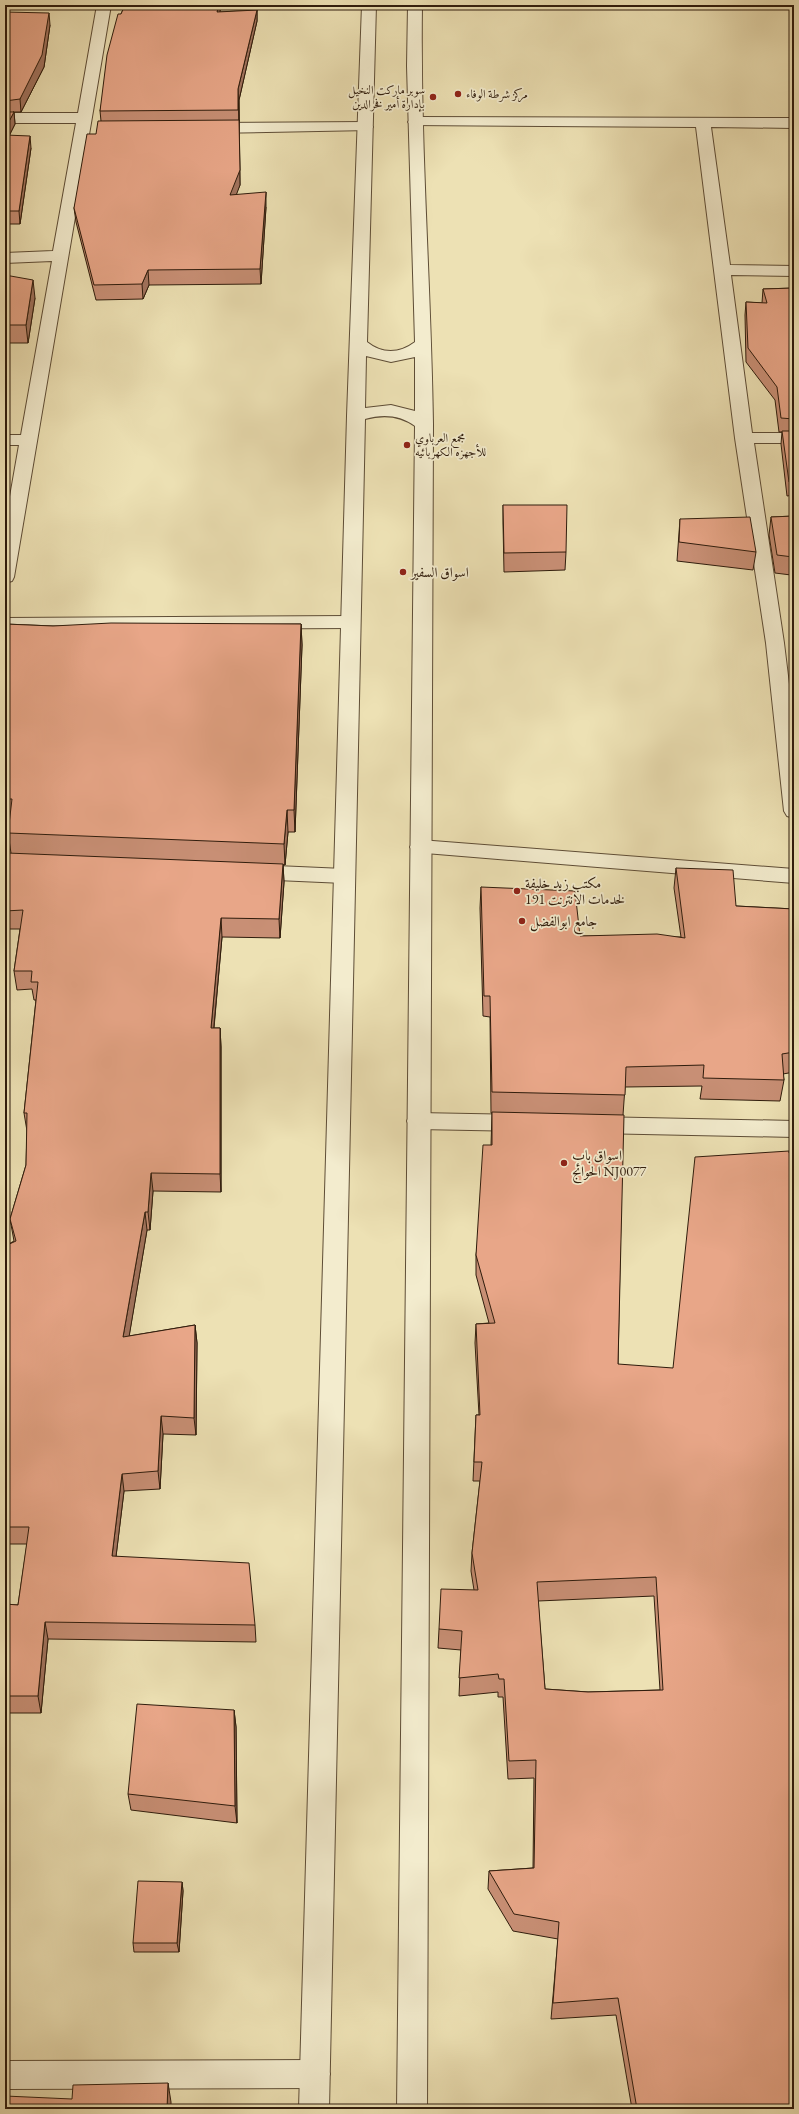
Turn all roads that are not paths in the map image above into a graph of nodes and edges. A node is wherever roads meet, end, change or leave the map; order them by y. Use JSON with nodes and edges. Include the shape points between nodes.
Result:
{"nodes":[{"id":1,"x":104,"y":5,"type":"edge"},
{"id":2,"x":369,"y":5,"type":"edge"},
{"id":3,"x":415,"y":5,"type":"edge"},
{"id":4,"x":5,"y":118,"type":"edge"},
{"id":5,"x":416,"y":122,"type":"junction"},
{"id":6,"x":703,"y":122,"type":"junction"},
{"id":7,"x":794,"y":122,"type":"edge"},
{"id":8,"x":88,"y":125,"type":"junction"},
{"id":9,"x":365,"y":127,"type":"junction"},
{"id":10,"x":192,"y":128,"type":"edge"},
{"id":11,"x":60,"y":256,"type":"junction"},
{"id":12,"x":5,"y":258,"type":"edge"},
{"id":13,"x":723,"y":270,"type":"junction"},
{"id":14,"x":794,"y":271,"type":"edge"},
{"id":15,"x":359,"y":344,"type":"junction"},
{"id":16,"x":423,"y":344,"type":"junction"},
{"id":17,"x":356,"y":416,"type":"junction"},
{"id":18,"x":424,"y":424,"type":"junction"},
{"id":19,"x":744,"y":438,"type":"junction"},
{"id":20,"x":794,"y":438,"type":"edge"},
{"id":21,"x":5,"y":440,"type":"edge"},
{"id":22,"x":29,"y":440,"type":"junction"},
{"id":23,"x":5,"y":577,"type":"edge"},
{"id":24,"x":351,"y":622,"type":"junction"},
{"id":25,"x":5,"y":624,"type":"edge"},
{"id":26,"x":775,"y":642,"type":"junction"},
{"id":27,"x":794,"y":642,"type":"edge"},
{"id":28,"x":794,"y":811,"type":"edge"},
{"id":29,"x":420,"y":847,"type":"junction"},
{"id":30,"x":233,"y":872,"type":"edge"},
{"id":31,"x":344,"y":876,"type":"junction"},
{"id":32,"x":794,"y":876,"type":"edge"},
{"id":33,"x":418,"y":1121,"type":"junction"},
{"id":34,"x":543,"y":1124,"type":"edge"},
{"id":35,"x":574,"y":1124,"type":"edge"},
{"id":36,"x":794,"y":1129,"type":"edge"},
{"id":37,"x":315,"y":2074,"type":"junction"},
{"id":38,"x":5,"y":2075,"type":"edge"},
{"id":39,"x":314,"y":2109,"type":"edge"},
{"id":40,"x":412,"y":2109,"type":"edge"}],
"edges":[{"from":1,"to":8,"type":"street"},
{"from":2,"to":9,"type":"street"},
{"from":3,"to":5,"type":"street"},
{"from":4,"to":8,"type":"street"},
{"from":5,"to":6,"type":"street"},
{"from":5,"to":16,"type":"street"},
{"from":6,"to":7,"type":"street"},
{"from":6,"to":13,"type":"street"},
{"from":8,"to":11,"type":"street"},
{"from":9,"to":10,"type":"street"},
{"from":9,"to":15,"type":"street"},
{"from":11,"to":12,"type":"street"},
{"from":11,"to":22,"type":"street"},
{"from":13,"to":14,"type":"street"},
{"from":13,"to":19,"type":"street"},
{"from":15,"to":16,"type":"street","via":[[368,352],[383,356],[400,356],[414,352]]},
{"from":15,"to":17,"type":"street"},
{"from":16,"to":18,"type":"street"},
{"from":17,"to":18,"type":"street","via":[[393,410],[415,416]]},
{"from":17,"to":24,"type":"street"},
{"from":18,"to":29,"type":"street"},
{"from":19,"to":20,"type":"street"},
{"from":19,"to":26,"type":"street"},
{"from":21,"to":22,"type":"street"},
{"from":22,"to":23,"type":"street"},
{"from":24,"to":25,"type":"street"},
{"from":24,"to":31,"type":"street"},
{"from":26,"to":27,"type":"street"},
{"from":26,"to":28,"type":"street"},
{"from":29,"to":32,"type":"street"},
{"from":29,"to":33,"type":"street"},
{"from":30,"to":31,"type":"street"},
{"from":31,"to":37,"type":"street"},
{"from":33,"to":34,"type":"street"},
{"from":33,"to":40,"type":"street"},
{"from":35,"to":36,"type":"street"},
{"from":37,"to":38,"type":"street"},
{"from":37,"to":39,"type":"street"}]}
